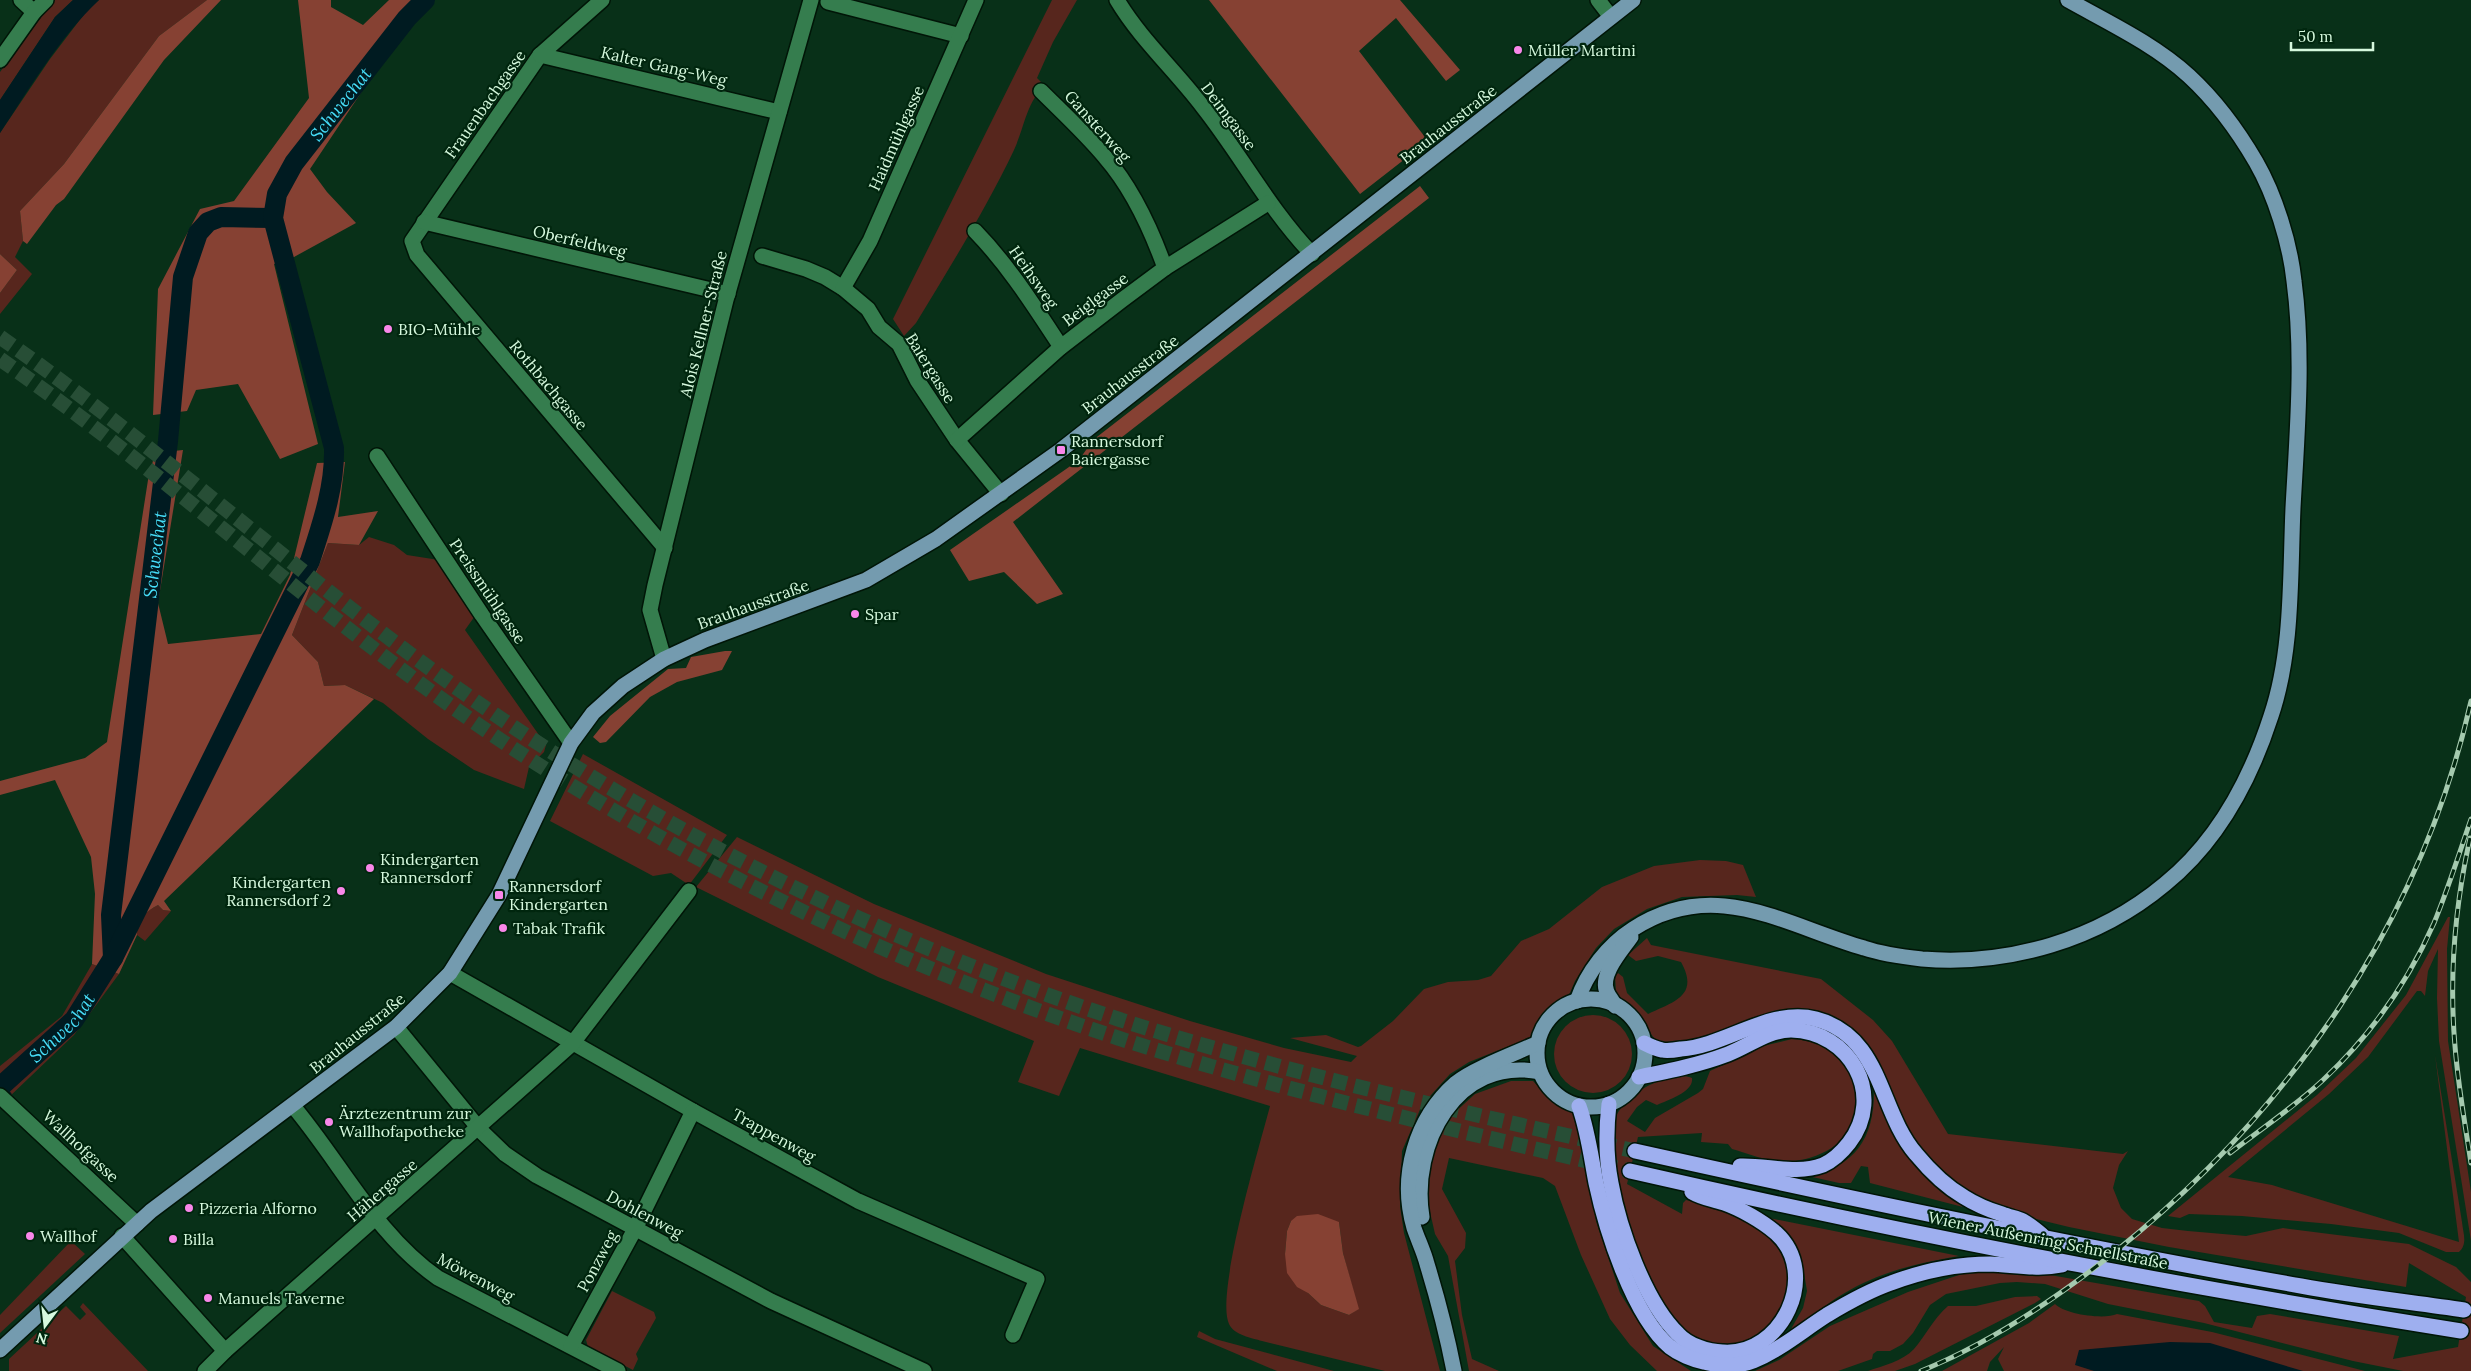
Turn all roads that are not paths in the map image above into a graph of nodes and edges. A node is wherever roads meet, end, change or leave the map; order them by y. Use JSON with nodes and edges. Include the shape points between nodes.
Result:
{"nodes":[{"id":1,"x":21,"y":0,"type":"edge"},
{"id":2,"x":46,"y":0,"type":"edge"},
{"id":3,"x":602,"y":0,"type":"edge"},
{"id":4,"x":811,"y":0,"type":"edge"},
{"id":5,"x":976,"y":0,"type":"edge"},
{"id":6,"x":1117,"y":0,"type":"edge"},
{"id":7,"x":1598,"y":0,"type":"edge"},
{"id":8,"x":1633,"y":0,"type":"edge"},
{"id":9,"x":2068,"y":0,"type":"edge"},
{"id":10,"x":828,"y":2,"type":"dead end"},
{"id":11,"x":34,"y":12,"type":"junction"},
{"id":12,"x":1611,"y":17,"type":"junction"},
{"id":13,"x":961,"y":36,"type":"junction"},
{"id":14,"x":540,"y":55,"type":"junction"},
{"id":15,"x":0,"y":60,"type":"edge"},
{"id":16,"x":1041,"y":90,"type":"dead end"},
{"id":17,"x":780,"y":112,"type":"junction"},
{"id":18,"x":1268,"y":203,"type":"junction"},
{"id":19,"x":424,"y":222,"type":"junction"},
{"id":20,"x":975,"y":231,"type":"dead end"},
{"id":21,"x":412,"y":241,"type":"joint"},
{"id":22,"x":1312,"y":254,"type":"junction"},
{"id":23,"x":762,"y":256,"type":"dead end"},
{"id":24,"x":1165,"y":268,"type":"junction"},
{"id":25,"x":843,"y":288,"type":"junction"},
{"id":26,"x":728,"y":294,"type":"junction"},
{"id":27,"x":1061,"y":347,"type":"junction"},
{"id":28,"x":957,"y":440,"type":"junction"},
{"id":29,"x":378,"y":456,"type":"dead end"},
{"id":30,"x":1001,"y":494,"type":"junction"},
{"id":31,"x":665,"y":548,"type":"junction"},
{"id":32,"x":664,"y":659,"type":"junction"},
{"id":33,"x":571,"y":743,"type":"junction"},
{"id":34,"x":689,"y":890,"type":"dead end"},
{"id":35,"x":1641,"y":924,"type":"junction"},
{"id":36,"x":450,"y":973,"type":"junction"},
{"id":37,"x":1578,"y":1001,"type":"junction"},
{"id":38,"x":1615,"y":1006,"type":"junction"},
{"id":39,"x":396,"y":1027,"type":"junction"},
{"id":40,"x":1538,"y":1043,"type":"junction"},
{"id":41,"x":1644,"y":1043,"type":"junction"},
{"id":42,"x":572,"y":1044,"type":"junction"},
{"id":43,"x":1540,"y":1072,"type":"junction"},
{"id":44,"x":1639,"y":1077,"type":"junction"},
{"id":45,"x":3,"y":1099,"type":"edge"},
{"id":46,"x":1609,"y":1104,"type":"junction"},
{"id":47,"x":293,"y":1106,"type":"junction"},
{"id":48,"x":1579,"y":1106,"type":"junction"},
{"id":49,"x":693,"y":1111,"type":"junction"},
{"id":50,"x":478,"y":1127,"type":"junction"},
{"id":51,"x":1635,"y":1152,"type":"tunnel mouth"},
{"id":52,"x":1708,"y":1168,"type":"junction"},
{"id":53,"x":1630,"y":1171,"type":"tunnel mouth"},
{"id":54,"x":1673,"y":1181,"type":"junction"},
{"id":55,"x":376,"y":1217,"type":"junction"},
{"id":56,"x":137,"y":1224,"type":"junction"},
{"id":57,"x":635,"y":1229,"type":"junction"},
{"id":58,"x":122,"y":1236,"type":"junction"},
{"id":59,"x":2047,"y":1238,"type":"junction"},
{"id":60,"x":1423,"y":1249,"type":"junction"},
{"id":61,"x":2070,"y":1263,"type":"junction"},
{"id":62,"x":2464,"y":1310,"type":"dead end"},
{"id":63,"x":2461,"y":1331,"type":"dead end"},
{"id":64,"x":1013,"y":1335,"type":"dead end"},
{"id":65,"x":571,"y":1346,"type":"junction"},
{"id":66,"x":0,"y":1350,"type":"edge"},
{"id":67,"x":225,"y":1351,"type":"junction"},
{"id":68,"x":206,"y":1371,"type":"edge"},
{"id":69,"x":618,"y":1371,"type":"edge"},
{"id":70,"x":924,"y":1371,"type":"edge"},
{"id":71,"x":1454,"y":1371,"type":"edge"}],
"edges":[{"from":1,"to":11,"type":"street"},
{"from":2,"to":11,"type":"street"},
{"from":3,"to":14,"type":"street","name":"Frauenbachgasse"},
{"from":4,"to":17,"type":"street","name":"Alois Kellner-Straße"},
{"from":5,"to":13,"type":"street","name":"Haidmühlgasse"},
{"from":6,"to":18,"type":"street","name":"Deimgasse","via":[[1153,51],[1202,106]]},
{"from":7,"to":12,"type":"street"},
{"from":8,"to":12,"type":"main road","name":"Brauhausstraße"},
{"from":9,"to":35,"type":"main road","via":[[2164,56],[2190,76],[2226,118],[2258,164],[2289,249],[2294,282],[2298,395],[2289,606],[2273,711],[2253,767],[2227,816],[2167,883],[2133,908],[2078,937],[2028,952],[1975,961],[1920,959],[1867,949],[1756,910],[1723,904],[1665,912]]},
{"from":10,"to":13,"type":"street"},
{"from":11,"to":15,"type":"street"},
{"from":12,"to":22,"type":"main road","name":"Brauhausstraße"},
{"from":13,"to":25,"type":"street","name":"Haidmühlgasse","via":[[870,241]]},
{"from":14,"to":17,"type":"street","name":"Kalter Gang-Weg"},
{"from":14,"to":19,"type":"street","name":"Frauenbachgasse"},
{"from":16,"to":24,"type":"street","name":"Gansterweg","via":[[1106,157],[1152,234]]},
{"from":17,"to":26,"type":"street","name":"Alois Kellner-Straße"},
{"from":18,"to":22,"type":"street","name":"Deimgasse"},
{"from":18,"to":24,"type":"street","name":"Beiglgasse"},
{"from":19,"to":21,"type":"street","name":"Frauenbachgasse"},
{"from":19,"to":26,"type":"street","name":"Oberfeldweg"},
{"from":20,"to":27,"type":"street","name":"Heihsweg","via":[[1016,278]]},
{"from":21,"to":31,"type":"street","name":"Rothbachgasse","via":[[417,256]]},
{"from":22,"to":30,"type":"main road","name":"Brauhausstraße"},
{"from":23,"to":25,"type":"street","name":"Baiergasse","via":[[806,269]]},
{"from":24,"to":27,"type":"street","name":"Beiglgasse"},
{"from":25,"to":28,"type":"street","name":"Baiergasse","via":[[868,309],[879,327],[899,344],[917,380]]},
{"from":26,"to":31,"type":"street","name":"Alois Kellner-Straße"},
{"from":27,"to":28,"type":"street","name":"Beiglgasse"},
{"from":28,"to":30,"type":"street","name":"Baiergasse"},
{"from":29,"to":33,"type":"street","name":"Preissmühlgasse"},
{"from":30,"to":32,"type":"main road","name":"Brauhausstraße","via":[[936,539],[866,580],[705,640]]},
{"from":31,"to":32,"type":"street","name":"Alois Kellner-Straße","via":[[650,610]]},
{"from":32,"to":33,"type":"main road","name":"Brauhausstraße","via":[[608,699]]},
{"from":33,"to":36,"type":"main road","name":"Brauhausstraße","via":[[499,895]]},
{"from":34,"to":42,"type":"street","name":"Hähergasse"},
{"from":35,"to":37,"type":"main road","via":[[1622,936],[1604,954]]},
{"from":35,"to":38,"type":"main road","via":[[1611,963],[1605,985]]},
{"from":36,"to":39,"type":"main road","name":"Brauhausstraße"},
{"from":36,"to":42,"type":"street","name":"Trappenweg"},
{"from":37,"to":38,"type":"main road","via":[[1593,999]]},
{"from":37,"to":40,"type":"main road","via":[[1563,1006],[1551,1016],[1542,1028]]},
{"from":38,"to":41,"type":"main road","via":[[1633,1019]]},
{"from":39,"to":47,"type":"main road","name":"Brauhausstraße"},
{"from":39,"to":50,"type":"street","name":"Dohlenweg"},
{"from":40,"to":43,"type":"main road","via":[[1536,1057]]},
{"from":40,"to":60,"type":"main road","via":[[1457,1082],[1436,1103],[1422,1124],[1408,1186],[1414,1230]]},
{"from":41,"to":44,"type":"main road","via":[[1644,1061]]},
{"from":41,"to":59,"type":"highway","via":[[1664,1051],[1694,1048],[1765,1022],[1790,1018],[1814,1018],[1837,1026],[1873,1065],[1898,1126],[1914,1152],[1935,1175],[1964,1197],[2023,1221]]},
{"from":42,"to":49,"type":"street","name":"Trappenweg"},
{"from":42,"to":50,"type":"street","name":"Hähergasse"},
{"from":43,"to":48,"type":"main road","via":[[1554,1093]]},
{"from":43,"to":60,"type":"main road","via":[[1526,1069],[1506,1071],[1487,1078],[1456,1098],[1441,1114],[1429,1137],[1420,1176]]},
{"from":44,"to":46,"type":"main road","via":[[1627,1093]]},
{"from":44,"to":52,"type":"highway","via":[[1698,1064],[1729,1054],[1769,1034],[1790,1030],[1811,1032],[1830,1040],[1852,1060],[1862,1080],[1865,1105],[1856,1135],[1841,1154],[1823,1164],[1800,1170],[1747,1166]]},
{"from":45,"to":56,"type":"street","name":"Wallhofgasse"},
{"from":46,"to":48,"type":"main road"},
{"from":46,"to":54,"type":"highway","via":[[1606,1129],[1610,1183],[1638,1269],[1663,1317],[1679,1336],[1700,1347],[1724,1353],[1748,1348],[1772,1335],[1789,1313],[1794,1287],[1796,1273],[1786,1245],[1777,1234],[1755,1219],[1724,1203],[1700,1197]]},
{"from":47,"to":55,"type":"street","name":"Möwenweg"},
{"from":47,"to":56,"type":"main road","name":"Brauhausstraße"},
{"from":48,"to":61,"type":"highway","via":[[1588,1130],[1596,1184],[1627,1280],[1651,1325],[1671,1347],[1696,1360],[1722,1366],[1751,1362],[1783,1346],[1862,1295],[1927,1271],[1962,1265],[2046,1268]]},
{"from":49,"to":57,"type":"street","name":"Ponzweg"},
{"from":49,"to":64,"type":"street","name":"Trappenweg","via":[[858,1201],[1037,1279]]},
{"from":50,"to":55,"type":"street","name":"Hähergasse"},
{"from":50,"to":57,"type":"street","name":"Dohlenweg","via":[[505,1154],[537,1176]]},
{"from":51,"to":52,"type":"highway","name":"Wiener Außenring Schnellstraße"},
{"from":52,"to":59,"type":"highway","name":"Wiener Außenring Schnellstraße"},
{"from":53,"to":54,"type":"highway","name":"Wiener Außenring Schnellstraße"},
{"from":54,"to":61,"type":"highway","name":"Wiener Außenring Schnellstraße"},
{"from":55,"to":65,"type":"street","name":"Möwenweg","via":[[415,1262],[438,1278]]},
{"from":55,"to":67,"type":"street","name":"Hähergasse"},
{"from":56,"to":58,"type":"main road","name":"Brauhausstraße"},
{"from":57,"to":65,"type":"street","name":"Ponzweg"},
{"from":57,"to":70,"type":"street","name":"Dohlenweg","via":[[771,1301]]},
{"from":58,"to":66,"type":"main road","name":"Brauhausstraße"},
{"from":58,"to":67,"type":"street"},
{"from":59,"to":62,"type":"highway","name":"Wiener Außenring Schnellstraße","via":[[2304,1287]]},
{"from":60,"to":71,"type":"main road","via":[[1447,1333]]},
{"from":61,"to":63,"type":"highway","name":"Wiener Außenring Schnellstraße","via":[[2208,1290]]},
{"from":65,"to":69,"type":"street","name":"Möwenweg"},
{"from":67,"to":68,"type":"street","name":"Hähergasse"}]}
